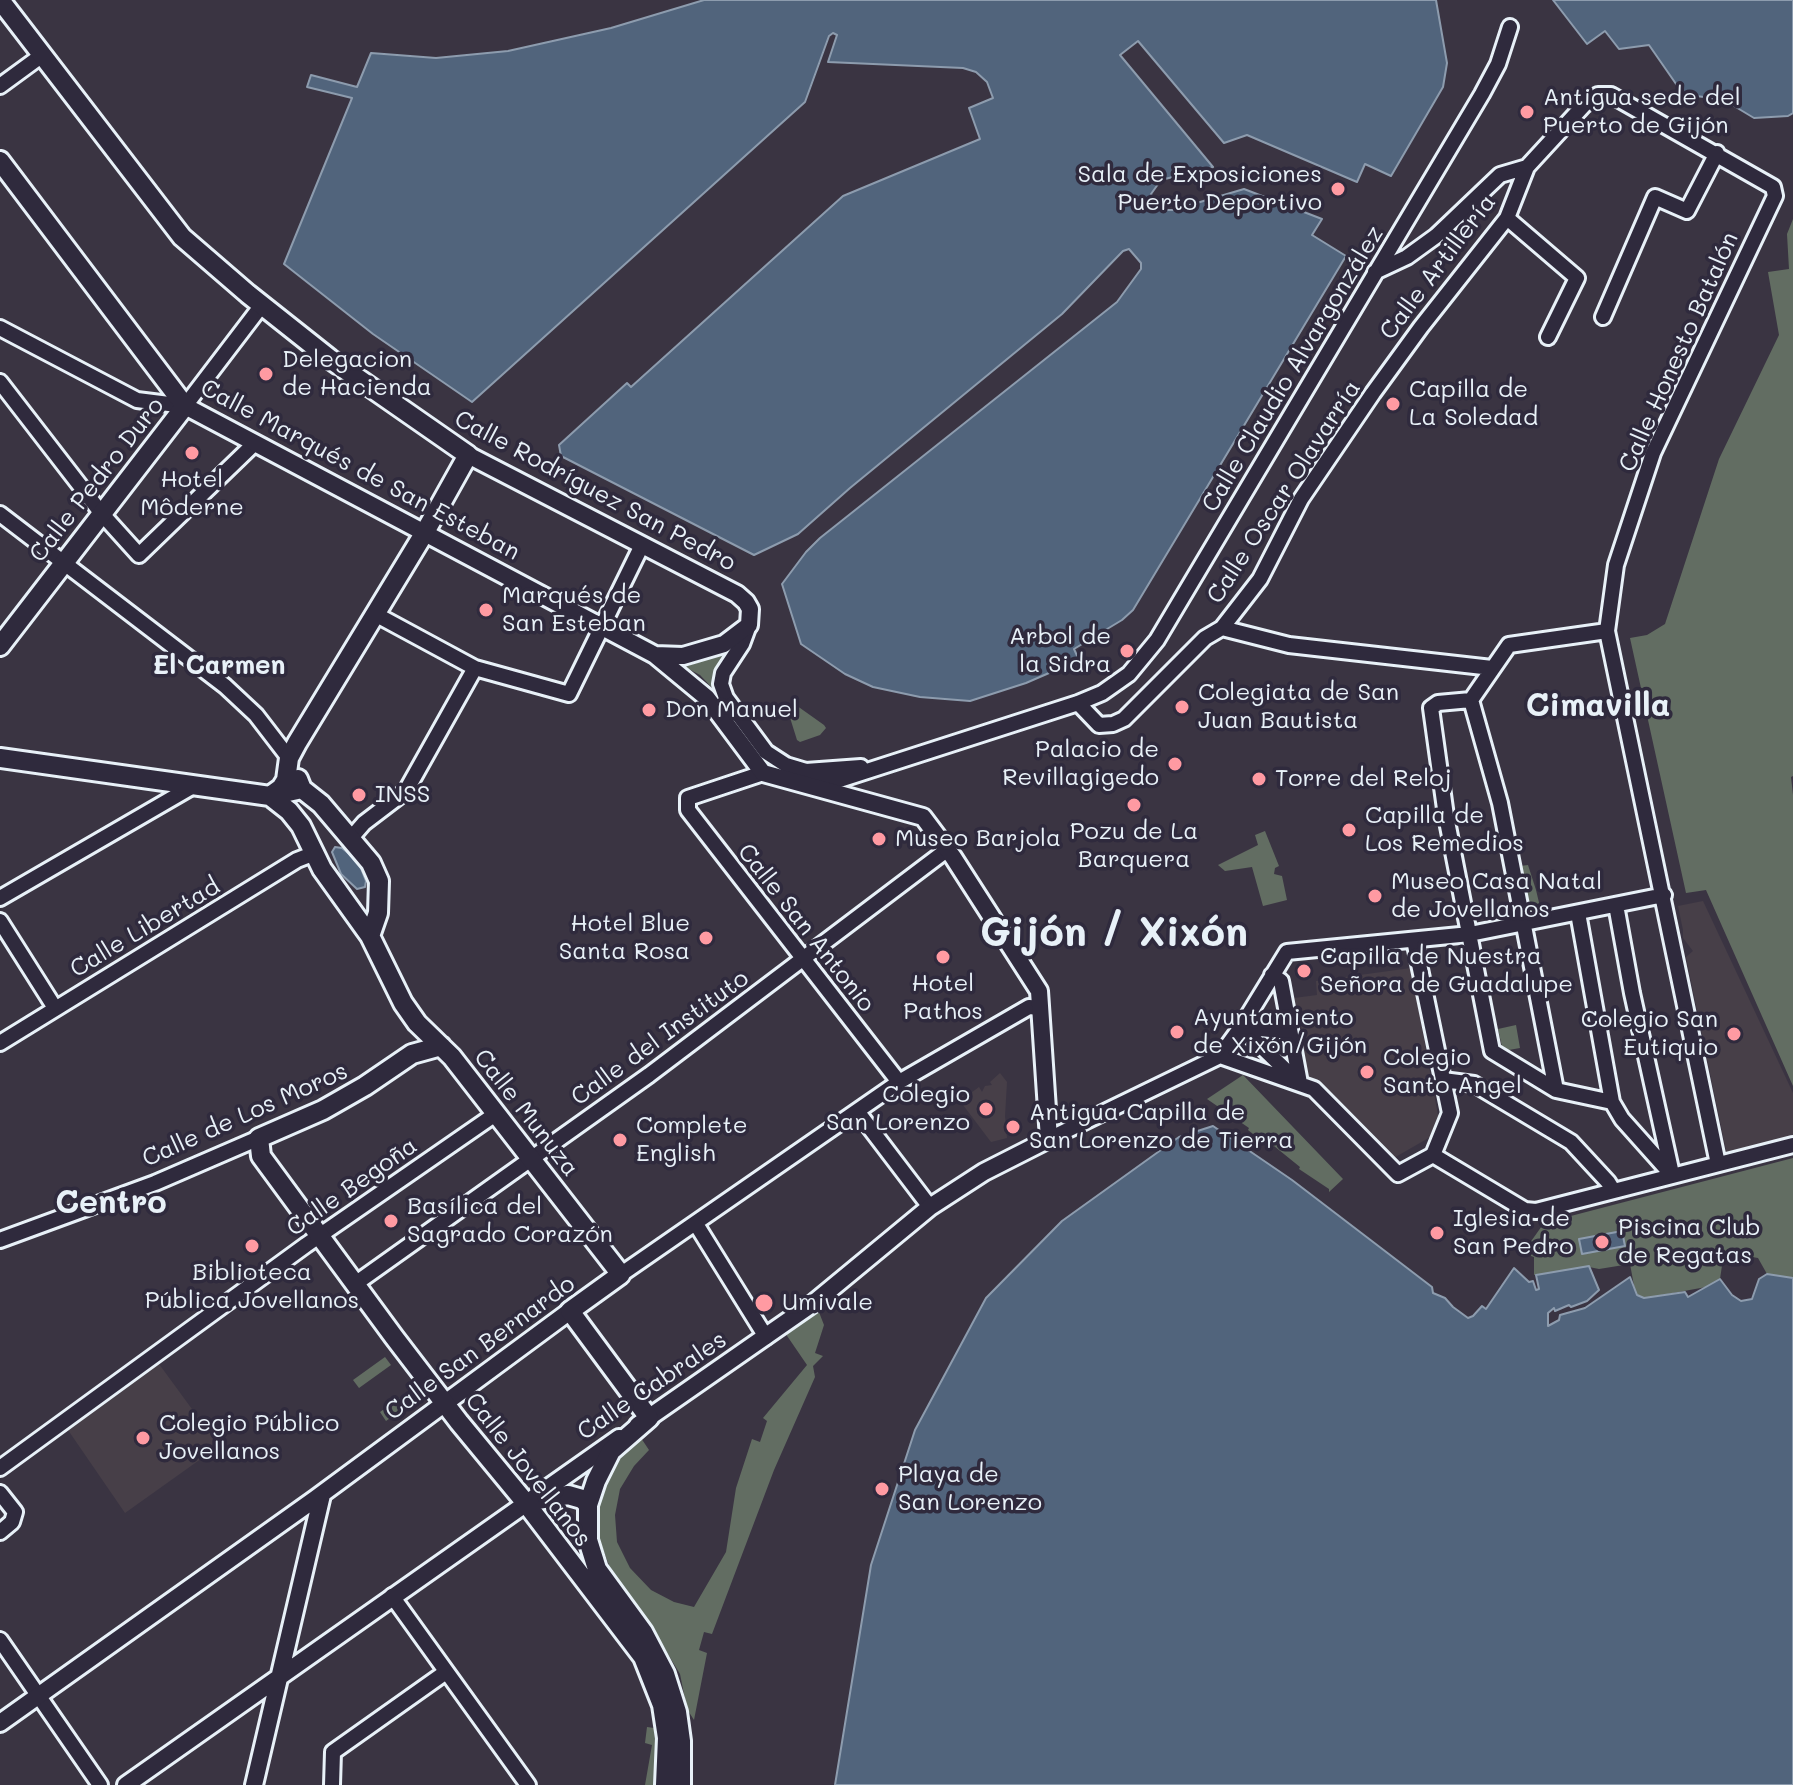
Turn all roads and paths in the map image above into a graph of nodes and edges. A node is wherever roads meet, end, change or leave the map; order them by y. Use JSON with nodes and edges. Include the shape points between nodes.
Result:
{"nodes":[{"id":1,"x":0,"y":0,"type":"edge"},
{"id":2,"x":1510,"y":27,"type":"dead end"},
{"id":3,"x":41,"y":56,"type":"junction"},
{"id":4,"x":0,"y":86,"type":"edge"},
{"id":5,"x":1717,"y":153,"type":"junction"},
{"id":6,"x":0,"y":161,"type":"edge"},
{"id":7,"x":1527,"y":167,"type":"junction"},
{"id":8,"x":1507,"y":218,"type":"junction"},
{"id":9,"x":1375,"y":272,"type":"junction"},
{"id":10,"x":262,"y":305,"type":"junction"},
{"id":11,"x":1603,"y":317,"type":"dead end"},
{"id":12,"x":0,"y":328,"type":"edge"},
{"id":13,"x":1548,"y":337,"type":"dead end"},
{"id":14,"x":1383,"y":379,"type":"joint"},
{"id":15,"x":0,"y":382,"type":"edge"},
{"id":16,"x":185,"y":406,"type":"junction"},
{"id":17,"x":255,"y":443,"type":"junction"},
{"id":18,"x":468,"y":455,"type":"junction"},
{"id":19,"x":0,"y":514,"type":"edge"},
{"id":20,"x":102,"y":514,"type":"junction"},
{"id":21,"x":425,"y":532,"type":"junction"},
{"id":22,"x":642,"y":545,"type":"junction"},
{"id":23,"x":64,"y":563,"type":"junction"},
{"id":24,"x":375,"y":614,"type":"junction"},
{"id":25,"x":749,"y":625,"type":"junction"},
{"id":26,"x":602,"y":626,"type":"junction"},
{"id":27,"x":1222,"y":628,"type":"junction"},
{"id":28,"x":1607,"y":631,"type":"junction"},
{"id":29,"x":0,"y":646,"type":"edge"},
{"id":30,"x":655,"y":655,"type":"junction"},
{"id":31,"x":475,"y":668,"type":"junction"},
{"id":32,"x":1492,"y":668,"type":"junction"},
{"id":33,"x":1471,"y":700,"type":"junction"},
{"id":34,"x":1078,"y":703,"type":"junction"},
{"id":35,"x":0,"y":758,"type":"edge"},
{"id":36,"x":289,"y":758,"type":"junction"},
{"id":37,"x":873,"y":767,"type":"junction"},
{"id":38,"x":763,"y":773,"type":"junction"},
{"id":39,"x":803,"y":777,"type":"junction"},
{"id":40,"x":195,"y":785,"type":"junction"},
{"id":41,"x":302,"y":789,"type":"junction"},
{"id":42,"x":270,"y":796,"type":"junction"},
{"id":43,"x":858,"y":799,"type":"junction"},
{"id":44,"x":350,"y":836,"type":"junction"},
{"id":45,"x":948,"y":849,"type":"junction"},
{"id":46,"x":315,"y":852,"type":"junction"},
{"id":47,"x":378,"y":893,"type":"junction"},
{"id":48,"x":339,"y":895,"type":"junction"},
{"id":49,"x":1664,"y":895,"type":"junction"},
{"id":50,"x":0,"y":898,"type":"edge"},
{"id":51,"x":1616,"y":905,"type":"junction"},
{"id":52,"x":1578,"y":913,"type":"junction"},
{"id":53,"x":0,"y":921,"type":"edge"},
{"id":54,"x":1525,"y":922,"type":"junction"},
{"id":55,"x":1470,"y":934,"type":"junction"},
{"id":56,"x":370,"y":936,"type":"junction"},
{"id":57,"x":1414,"y":940,"type":"junction"},
{"id":58,"x":802,"y":960,"type":"junction"},
{"id":59,"x":1272,"y":975,"type":"junction"},
{"id":60,"x":1039,"y":999,"type":"junction"},
{"id":61,"x":55,"y":1008,"type":"junction"},
{"id":62,"x":418,"y":1027,"type":"junction"},
{"id":63,"x":1241,"y":1027,"type":"junction"},
{"id":64,"x":1290,"y":1032,"type":"junction"},
{"id":65,"x":0,"y":1043,"type":"edge"},
{"id":66,"x":441,"y":1046,"type":"junction"},
{"id":67,"x":412,"y":1054,"type":"junction"},
{"id":68,"x":1220,"y":1056,"type":"junction"},
{"id":69,"x":1443,"y":1080,"type":"junction"},
{"id":70,"x":899,"y":1082,"type":"junction"},
{"id":71,"x":1300,"y":1083,"type":"junction"},
{"id":72,"x":1556,"y":1090,"type":"junction"},
{"id":73,"x":1612,"y":1102,"type":"junction"},
{"id":74,"x":857,"y":1111,"type":"junction"},
{"id":75,"x":497,"y":1113,"type":"junction"},
{"id":76,"x":259,"y":1138,"type":"junction"},
{"id":77,"x":1049,"y":1139,"type":"junction"},
{"id":78,"x":1793,"y":1145,"type":"edge"},
{"id":79,"x":1433,"y":1155,"type":"junction"},
{"id":80,"x":532,"y":1160,"type":"junction"},
{"id":81,"x":1718,"y":1164,"type":"junction"},
{"id":82,"x":1672,"y":1175,"type":"junction"},
{"id":83,"x":1613,"y":1190,"type":"junction"},
{"id":84,"x":930,"y":1207,"type":"junction"},
{"id":85,"x":696,"y":1224,"type":"junction"},
{"id":86,"x":319,"y":1236,"type":"junction"},
{"id":87,"x":0,"y":1240,"type":"edge"},
{"id":88,"x":620,"y":1275,"type":"junction"},
{"id":89,"x":355,"y":1284,"type":"junction"},
{"id":90,"x":570,"y":1311,"type":"junction"},
{"id":91,"x":766,"y":1337,"type":"junction"},
{"id":92,"x":445,"y":1403,"type":"junction"},
{"id":93,"x":649,"y":1418,"type":"junction"},
{"id":94,"x":0,"y":1468,"type":"edge"},
{"id":95,"x":0,"y":1493,"type":"edge"},
{"id":96,"x":322,"y":1495,"type":"junction"},
{"id":97,"x":525,"y":1502,"type":"junction"},
{"id":98,"x":588,"y":1505,"type":"junction"},
{"id":99,"x":0,"y":1532,"type":"edge"},
{"id":100,"x":392,"y":1596,"type":"junction"},
{"id":101,"x":0,"y":1640,"type":"edge"},
{"id":102,"x":446,"y":1672,"type":"junction"},
{"id":103,"x":281,"y":1675,"type":"junction"},
{"id":104,"x":38,"y":1696,"type":"junction"},
{"id":105,"x":0,"y":1723,"type":"edge"},
{"id":106,"x":100,"y":1785,"type":"edge"},
{"id":107,"x":126,"y":1785,"type":"edge"},
{"id":108,"x":254,"y":1785,"type":"edge"},
{"id":109,"x":332,"y":1785,"type":"edge"},
{"id":110,"x":528,"y":1785,"type":"edge"},
{"id":111,"x":665,"y":1785,"type":"edge"},
{"id":112,"x":681,"y":1785,"type":"edge"}],
"edges":[{"from":1,"to":3,"type":"main road","name":"Calle Rodríguez San Pedro"},
{"from":2,"to":9,"type":"street","name":"Calle Claudio Alvargonzález","via":[[1482,94]]},
{"from":3,"to":4,"type":"street"},
{"from":3,"to":10,"type":"main road","name":"Calle Rodríguez San Pedro","via":[[182,237]]},
{"from":5,"to":7,"type":"street","name":"Calle Artillería","via":[[1611,95],[1598,95]]},
{"from":5,"to":11,"type":"street","via":[[1687,211],[1655,197]]},
{"from":5,"to":28,"type":"street","name":"Calle Honesto Batalón","via":[[1773,187],[1775,196],[1653,453],[1616,565]]},
{"from":6,"to":16,"type":"main road","name":"Calle Marqués de San Esteban"},
{"from":7,"to":8,"type":"street","name":"Calle Artillería"},
{"from":7,"to":9,"type":"street","via":[[1500,175],[1436,236]]},
{"from":8,"to":13,"type":"street","via":[[1577,278]]},
{"from":8,"to":14,"type":"street","name":"Calle Artillería"},
{"from":9,"to":34,"type":"street","name":"Calle Claudio Alvargonzález","via":[[1157,640],[1119,683]]},
{"from":10,"to":16,"type":"street","name":"Calle Pedro Duro"},
{"from":10,"to":18,"type":"main road","name":"Calle Rodríguez San Pedro"},
{"from":12,"to":16,"type":"street","via":[[137,400]]},
{"from":14,"to":27,"type":"street","name":"Calle Oscar Olavarría","via":[[1301,499],[1260,579]]},
{"from":15,"to":20,"type":"street"},
{"from":16,"to":17,"type":"street","name":"Calle Marqués de San Esteban"},
{"from":16,"to":20,"type":"main road","name":"Calle Pedro Duro"},
{"from":17,"to":20,"type":"street","via":[[139,555]]},
{"from":17,"to":21,"type":"street","name":"Calle Marqués de San Esteban"},
{"from":18,"to":21,"type":"main road"},
{"from":18,"to":22,"type":"street","name":"Calle Rodríguez San Pedro"},
{"from":19,"to":23,"type":"street"},
{"from":20,"to":23,"type":"main road","name":"Calle Pedro Duro"},
{"from":21,"to":24,"type":"main road"},
{"from":21,"to":26,"type":"street","name":"Calle Marqués de San Esteban"},
{"from":22,"to":25,"type":"street","name":"Calle Rodríguez San Pedro","via":[[737,594],[750,609]]},
{"from":22,"to":26,"type":"street"},
{"from":23,"to":29,"type":"main road","name":"Calle Pedro Duro"},
{"from":23,"to":36,"type":"street","via":[[225,686]]},
{"from":24,"to":31,"type":"street"},
{"from":24,"to":36,"type":"main road"},
{"from":25,"to":30,"type":"street","via":[[705,651]]},
{"from":25,"to":39,"type":"street","via":[[721,684],[766,752]]},
{"from":26,"to":30,"type":"street","name":"Calle Marqués de San Esteban"},
{"from":26,"to":31,"type":"street","via":[[569,694]]},
{"from":27,"to":32,"type":"street","via":[[1289,645]]},
{"from":27,"to":34,"type":"street","name":"Calle Oscar Olavarría","via":[[1205,638],[1124,719],[1099,725]]},
{"from":28,"to":32,"type":"street","via":[[1509,645]]},
{"from":28,"to":49,"type":"street","name":"Calle Honesto Batalón"},
{"from":30,"to":38,"type":"street","name":"Calle Marqués de San Esteban","via":[[707,698]]},
{"from":31,"to":44,"type":"street","via":[[406,791]]},
{"from":32,"to":33,"type":"street"},
{"from":33,"to":54,"type":"street"},
{"from":33,"to":55,"type":"street","via":[[1431,708]]},
{"from":34,"to":37,"type":"street","name":"Calle Claudio Alvargonzález"},
{"from":35,"to":40,"type":"main road"},
{"from":36,"to":41,"type":"main road"},
{"from":36,"to":42,"type":"main road","via":[[286,780]]},
{"from":37,"to":39,"type":"street","name":"Calle Claudio Alvargonzález","via":[[833,782]]},
{"from":37,"to":43,"type":"street","via":[[856,784]]},
{"from":38,"to":39,"type":"street"},
{"from":38,"to":58,"type":"street","name":"Calle San Antonio","via":[[688,798],[688,810]]},
{"from":39,"to":43,"type":"street"},
{"from":40,"to":42,"type":"main road"},
{"from":40,"to":50,"type":"street"},
{"from":41,"to":42,"type":"main road"},
{"from":41,"to":44,"type":"main road"},
{"from":42,"to":46,"type":"main road","name":"Calle Munuza","via":[[289,811]]},
{"from":43,"to":45,"type":"street","via":[[923,817]]},
{"from":44,"to":46,"type":"main road","via":[[337,830],[327,833]]},
{"from":44,"to":47,"type":"main road","via":[[371,863]]},
{"from":45,"to":58,"type":"street","name":"Calle del Instituto"},
{"from":45,"to":60,"type":"street"},
{"from":46,"to":48,"type":"main road","name":"Calle Munuza"},
{"from":46,"to":61,"type":"street","name":"Calle Libertad"},
{"from":47,"to":48,"type":"main road","via":[[357,902]]},
{"from":47,"to":56,"type":"main road"},
{"from":48,"to":56,"type":"main road","name":"Calle Munuza"},
{"from":49,"to":51,"type":"street"},
{"from":49,"to":81,"type":"street","name":"Calle Honesto Batalón"},
{"from":51,"to":52,"type":"street"},
{"from":51,"to":82,"type":"street"},
{"from":52,"to":54,"type":"street"},
{"from":52,"to":73,"type":"street"},
{"from":53,"to":61,"type":"street"},
{"from":54,"to":55,"type":"street"},
{"from":54,"to":72,"type":"street"},
{"from":55,"to":57,"type":"street"},
{"from":55,"to":72,"type":"street","via":[[1492,1051]]},
{"from":56,"to":62,"type":"main road","name":"Calle Munuza"},
{"from":57,"to":59,"type":"street","via":[[1287,952]]},
{"from":57,"to":69,"type":"street"},
{"from":58,"to":70,"type":"street","name":"Calle San Antonio"},
{"from":58,"to":80,"type":"street","name":"Calle del Instituto"},
{"from":59,"to":63,"type":"street"},
{"from":59,"to":64,"type":"street","via":[[1281,981]]},
{"from":60,"to":70,"type":"street","name":"Calle San Bernardo"},
{"from":60,"to":77,"type":"street"},
{"from":61,"to":65,"type":"street","name":"Calle Libertad"},
{"from":62,"to":66,"type":"main road","name":"Calle Munuza"},
{"from":62,"to":67,"type":"main road"},
{"from":63,"to":64,"type":"street"},
{"from":63,"to":68,"type":"street"},
{"from":63,"to":71,"type":"street"},
{"from":64,"to":71,"type":"street"},
{"from":66,"to":67,"type":"main road","name":"Calle de Los Moros"},
{"from":66,"to":75,"type":"main road","name":"Calle Munuza"},
{"from":67,"to":76,"type":"main road","name":"Calle de Los Moros","via":[[333,1104]]},
{"from":68,"to":71,"type":"street"},
{"from":68,"to":77,"type":"street","name":"Calle Cabrales"},
{"from":69,"to":79,"type":"street","via":[[1450,1113]]},
{"from":69,"to":83,"type":"street","via":[[1474,1084],[1571,1142]]},
{"from":70,"to":74,"type":"street","name":"Calle San Bernardo"},
{"from":71,"to":79,"type":"street","via":[[1321,1095],[1398,1174]]},
{"from":72,"to":73,"type":"street"},
{"from":73,"to":82,"type":"street"},
{"from":74,"to":84,"type":"street"},
{"from":74,"to":85,"type":"street","name":"Calle San Bernardo"},
{"from":75,"to":80,"type":"main road","name":"Calle Munuza"},
{"from":75,"to":86,"type":"street","name":"Calle Begoña"},
{"from":76,"to":86,"type":"main road","name":"Calle Jovellanos","via":[[261,1156]]},
{"from":76,"to":87,"type":"street","name":"Calle de Los Moros"},
{"from":77,"to":84,"type":"street","name":"Calle Cabrales"},
{"from":78,"to":81,"type":"street"},
{"from":79,"to":83,"type":"street","via":[[1525,1210]]},
{"from":80,"to":88,"type":"main road","name":"Calle Munuza"},
{"from":80,"to":89,"type":"street","name":"Calle del Instituto"},
{"from":81,"to":82,"type":"street"},
{"from":82,"to":83,"type":"street"},
{"from":84,"to":91,"type":"street","name":"Calle Cabrales"},
{"from":85,"to":88,"type":"street","name":"Calle San Bernardo"},
{"from":85,"to":91,"type":"street"},
{"from":86,"to":89,"type":"main road","name":"Calle Jovellanos"},
{"from":86,"to":94,"type":"street","name":"Calle Begoña"},
{"from":88,"to":90,"type":"main road","name":"Calle San Bernardo"},
{"from":89,"to":92,"type":"main road","name":"Calle Jovellanos"},
{"from":90,"to":92,"type":"street","name":"Calle San Bernardo"},
{"from":90,"to":93,"type":"main road"},
{"from":91,"to":93,"type":"street","name":"Calle Cabrales"},
{"from":92,"to":96,"type":"street","name":"Calle San Bernardo"},
{"from":92,"to":97,"type":"main road","name":"Calle Jovellanos"},
{"from":93,"to":97,"type":"street","name":"Calle Cabrales"},
{"from":93,"to":98,"type":"main road","via":[[611,1451]]},
{"from":95,"to":99,"type":"street","via":[[15,1512]]},
{"from":96,"to":103,"type":"street"},
{"from":96,"to":104,"type":"street","name":"Calle San Bernardo"},
{"from":97,"to":98,"type":"main road","via":[[568,1495]]},
{"from":97,"to":100,"type":"street","name":"Calle Cabrales"},
{"from":97,"to":111,"type":"main road","name":"Calle Jovellanos","via":[[652,1674],[667,1738]]},
{"from":98,"to":112,"type":"main road","via":[[592,1558],[650,1645],[669,1687],[681,1741]]},
{"from":100,"to":102,"type":"street"},
{"from":100,"to":103,"type":"street","name":"Calle Cabrales"},
{"from":101,"to":104,"type":"street"},
{"from":102,"to":109,"type":"street","via":[[333,1752]]},
{"from":102,"to":110,"type":"street"},
{"from":103,"to":107,"type":"street","name":"Calle Cabrales"},
{"from":103,"to":108,"type":"street"},
{"from":104,"to":105,"type":"street","name":"Calle San Bernardo"},
{"from":104,"to":106,"type":"street"}]}
